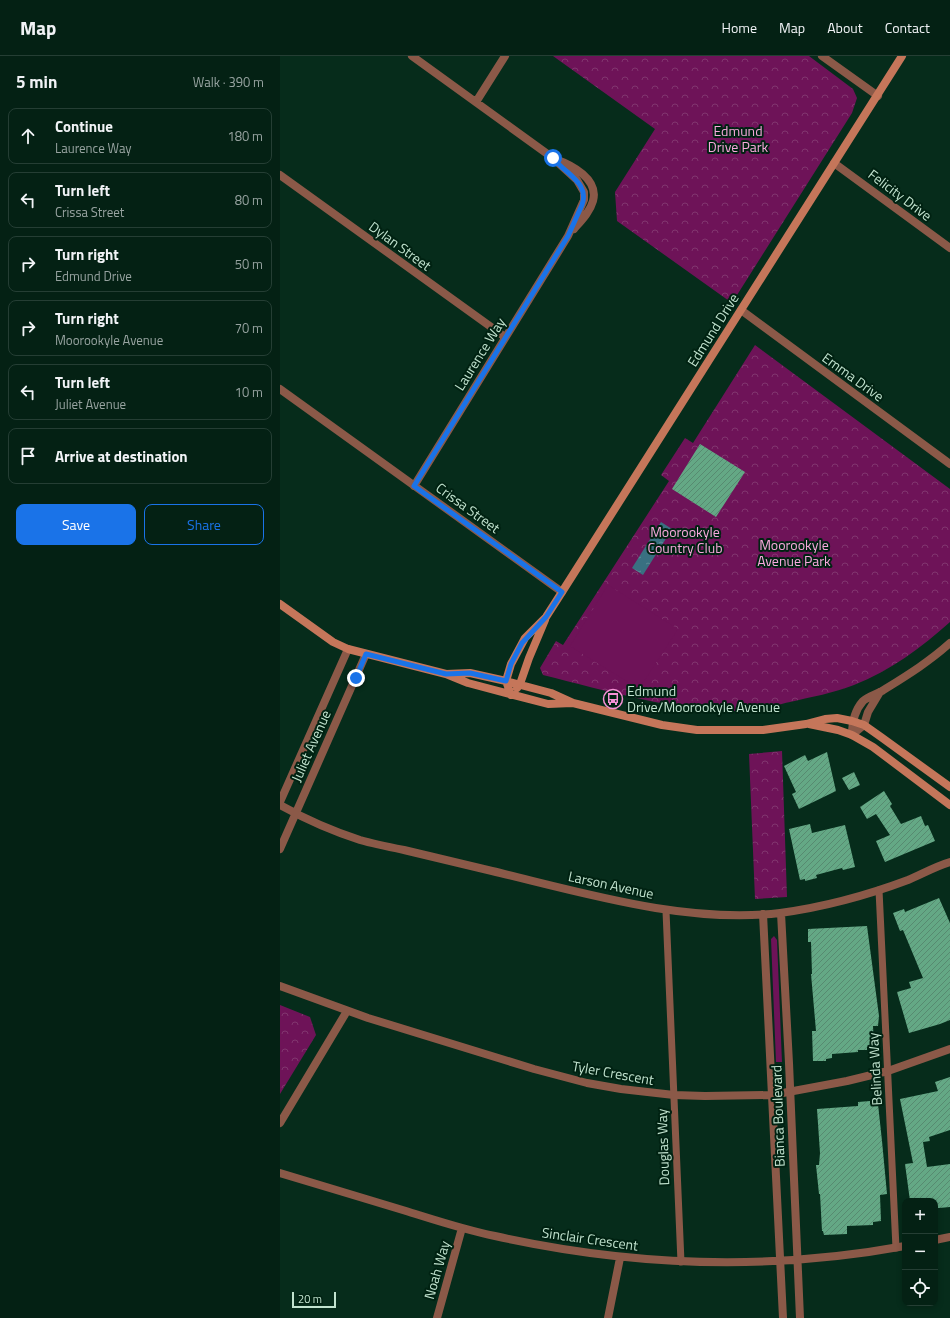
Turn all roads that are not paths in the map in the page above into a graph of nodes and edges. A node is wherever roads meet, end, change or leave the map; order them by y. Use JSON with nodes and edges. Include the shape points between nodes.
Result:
{"nodes":[{"id":1,"x":412,"y":56,"type":"edge"},
{"id":2,"x":505,"y":56,"type":"edge"},
{"id":3,"x":822,"y":56,"type":"edge"},
{"id":4,"x":902,"y":56,"type":"edge"},
{"id":5,"x":878,"y":96,"type":"junction"},
{"id":6,"x":476,"y":102,"type":"junction"},
{"id":7,"x":834,"y":163,"type":"junction"},
{"id":8,"x":280,"y":175,"type":"edge"},
{"id":9,"x":950,"y":248,"type":"edge"},
{"id":10,"x":741,"y":310,"type":"junction"},
{"id":11,"x":505,"y":337,"type":"junction"},
{"id":12,"x":280,"y":389,"type":"edge"},
{"id":13,"x":950,"y":464,"type":"edge"},
{"id":14,"x":414,"y":486,"type":"junction"},
{"id":15,"x":562,"y":592,"type":"junction"},
{"id":16,"x":280,"y":604,"type":"edge"},
{"id":17,"x":546,"y":617,"type":"junction"},
{"id":18,"x":950,"y":643,"type":"edge"},
{"id":19,"x":348,"y":649,"type":"junction"},
{"id":20,"x":366,"y":654,"type":"junction"},
{"id":21,"x":446,"y":674,"type":"junction"},
{"id":22,"x":506,"y":681,"type":"junction"},
{"id":23,"x":520,"y":684,"type":"junction"},
{"id":24,"x":880,"y":692,"type":"junction"},
{"id":25,"x":511,"y":695,"type":"junction"},
{"id":26,"x":573,"y":703,"type":"junction"},
{"id":27,"x":852,"y":721,"type":"junction"},
{"id":28,"x":806,"y":724,"type":"junction"},
{"id":29,"x":864,"y":726,"type":"junction"},
{"id":30,"x":852,"y":735,"type":"junction"},
{"id":31,"x":950,"y":787,"type":"edge"},
{"id":32,"x":280,"y":803,"type":"edge"},
{"id":33,"x":950,"y":805,"type":"edge"},
{"id":34,"x":295,"y":813,"type":"junction"},
{"id":35,"x":280,"y":849,"type":"edge"},
{"id":36,"x":950,"y":857,"type":"edge"},
{"id":37,"x":946,"y":863,"type":"edge"},
{"id":38,"x":879,"y":890,"type":"junction"},
{"id":39,"x":666,"y":910,"type":"junction"},
{"id":40,"x":781,"y":913,"type":"junction"},
{"id":41,"x":763,"y":914,"type":"junction"},
{"id":42,"x":280,"y":986,"type":"edge"},
{"id":43,"x":347,"y":1011,"type":"junction"},
{"id":44,"x":950,"y":1049,"type":"edge"},
{"id":45,"x":888,"y":1072,"type":"junction"},
{"id":46,"x":790,"y":1092,"type":"junction"},
{"id":47,"x":674,"y":1095,"type":"junction"},
{"id":48,"x":772,"y":1095,"type":"junction"},
{"id":49,"x":280,"y":1123,"type":"edge"},
{"id":50,"x":280,"y":1173,"type":"edge"},
{"id":51,"x":462,"y":1228,"type":"junction"},
{"id":52,"x":950,"y":1237,"type":"edge"},
{"id":53,"x":938,"y":1239,"type":"edge"},
{"id":54,"x":902,"y":1247,"type":"edge"},
{"id":55,"x":896,"y":1248,"type":"junction"},
{"id":56,"x":620,"y":1258,"type":"junction"},
{"id":57,"x":780,"y":1261,"type":"junction"},
{"id":58,"x":797,"y":1261,"type":"junction"},
{"id":59,"x":681,"y":1262,"type":"junction"},
{"id":60,"x":437,"y":1318,"type":"edge"},
{"id":61,"x":608,"y":1318,"type":"edge"},
{"id":62,"x":783,"y":1318,"type":"edge"},
{"id":63,"x":800,"y":1318,"type":"edge"}],
"edges":[{"from":1,"to":6,"type":"street","name":"Laurence Way"},
{"from":2,"to":6,"type":"street"},
{"from":3,"to":5,"type":"street"},
{"from":4,"to":5,"type":"street","name":"Edmund Drive"},
{"from":5,"to":7,"type":"street","name":"Edmund Drive"},
{"from":6,"to":11,"type":"street","name":"Laurence Way","via":[[553,158],[577,180],[584,192],[584,200],[568,236]]},
{"from":7,"to":9,"type":"street","name":"Felicity Drive"},
{"from":7,"to":10,"type":"street","name":"Edmund Drive"},
{"from":8,"to":11,"type":"street","name":"Dylan Street"},
{"from":10,"to":13,"type":"street","name":"Emma Drive"},
{"from":10,"to":15,"type":"street","name":"Edmund Drive"},
{"from":11,"to":14,"type":"street","name":"Laurence Way"},
{"from":12,"to":14,"type":"street","name":"Crissa Street"},
{"from":14,"to":15,"type":"street","name":"Crissa Street"},
{"from":15,"to":17,"type":"street","name":"Edmund Drive"},
{"from":16,"to":19,"type":"street","via":[[333,642]]},
{"from":17,"to":22,"type":"street","name":"Edmund Drive","via":[[522,643]]},
{"from":17,"to":23,"type":"street","name":"Edmund Drive"},
{"from":18,"to":24,"type":"street","via":[[920,667]]},
{"from":19,"to":20,"type":"street"},
{"from":19,"to":32,"type":"street","name":"Juliet Avenue"},
{"from":20,"to":21,"type":"street"},
{"from":20,"to":34,"type":"street","name":"Juliet Avenue"},
{"from":21,"to":22,"type":"street","via":[[470,673]]},
{"from":21,"to":25,"type":"street"},
{"from":22,"to":23,"type":"street"},
{"from":22,"to":25,"type":"street"},
{"from":23,"to":25,"type":"street","name":"Edmund Drive"},
{"from":23,"to":26,"type":"street"},
{"from":24,"to":27,"type":"street","via":[[862,702]]},
{"from":24,"to":29,"type":"street","via":[[868,712]]},
{"from":25,"to":26,"type":"street","via":[[548,704]]},
{"from":26,"to":28,"type":"street","via":[[662,725],[697,730],[763,730]]},
{"from":27,"to":28,"type":"street","via":[[825,718]]},
{"from":27,"to":29,"type":"street"},
{"from":27,"to":30,"type":"street"},
{"from":28,"to":30,"type":"street"},
{"from":29,"to":30,"type":"street"},
{"from":29,"to":31,"type":"street"},
{"from":30,"to":33,"type":"street","via":[[873,747]]},
{"from":32,"to":34,"type":"street","name":"Larson Avenue"},
{"from":34,"to":35,"type":"street","name":"Juliet Avenue"},
{"from":34,"to":39,"type":"street","name":"Larson Avenue","via":[[360,840]]},
{"from":36,"to":37,"type":"street","name":"Larson Avenue"},
{"from":37,"to":38,"type":"street","name":"Larson Avenue"},
{"from":38,"to":40,"type":"street","name":"Larson Avenue","via":[[825,905]]},
{"from":38,"to":45,"type":"lane","name":"Belinda Way"},
{"from":39,"to":41,"type":"street","name":"Larson Avenue","via":[[726,915]]},
{"from":39,"to":47,"type":"lane","name":"Douglas Way"},
{"from":40,"to":41,"type":"street","name":"Larson Avenue"},
{"from":40,"to":46,"type":"street","name":"Bianca Boulevard"},
{"from":41,"to":48,"type":"street","name":"Bianca Boulevard"},
{"from":42,"to":43,"type":"street","name":"Tyler Crescent"},
{"from":43,"to":47,"type":"street","name":"Tyler Crescent","via":[[560,1076],[621,1089]]},
{"from":43,"to":49,"type":"street"},
{"from":44,"to":45,"type":"street","name":"Tyler Crescent"},
{"from":45,"to":46,"type":"street","name":"Tyler Crescent"},
{"from":45,"to":55,"type":"lane","name":"Belinda Way"},
{"from":46,"to":48,"type":"street","name":"Tyler Crescent"},
{"from":46,"to":58,"type":"street","name":"Bianca Boulevard"},
{"from":47,"to":48,"type":"street","name":"Tyler Crescent"},
{"from":47,"to":59,"type":"lane","name":"Douglas Way"},
{"from":48,"to":57,"type":"street","name":"Bianca Boulevard"},
{"from":50,"to":51,"type":"street","name":"Sinclair Crescent"},
{"from":51,"to":56,"type":"street","name":"Sinclair Crescent","via":[[542,1246]]},
{"from":51,"to":60,"type":"street","name":"Noah Way"},
{"from":52,"to":53,"type":"street"},
{"from":54,"to":55,"type":"street","name":"Sinclair Crescent"},
{"from":55,"to":58,"type":"street","name":"Sinclair Crescent"},
{"from":56,"to":59,"type":"street","name":"Sinclair Crescent"},
{"from":56,"to":61,"type":"street"},
{"from":57,"to":58,"type":"street","name":"Sinclair Crescent"},
{"from":57,"to":59,"type":"street","name":"Sinclair Crescent"},
{"from":57,"to":62,"type":"street","name":"Bianca Boulevard"},
{"from":58,"to":63,"type":"street","name":"Bianca Boulevard"}]}
